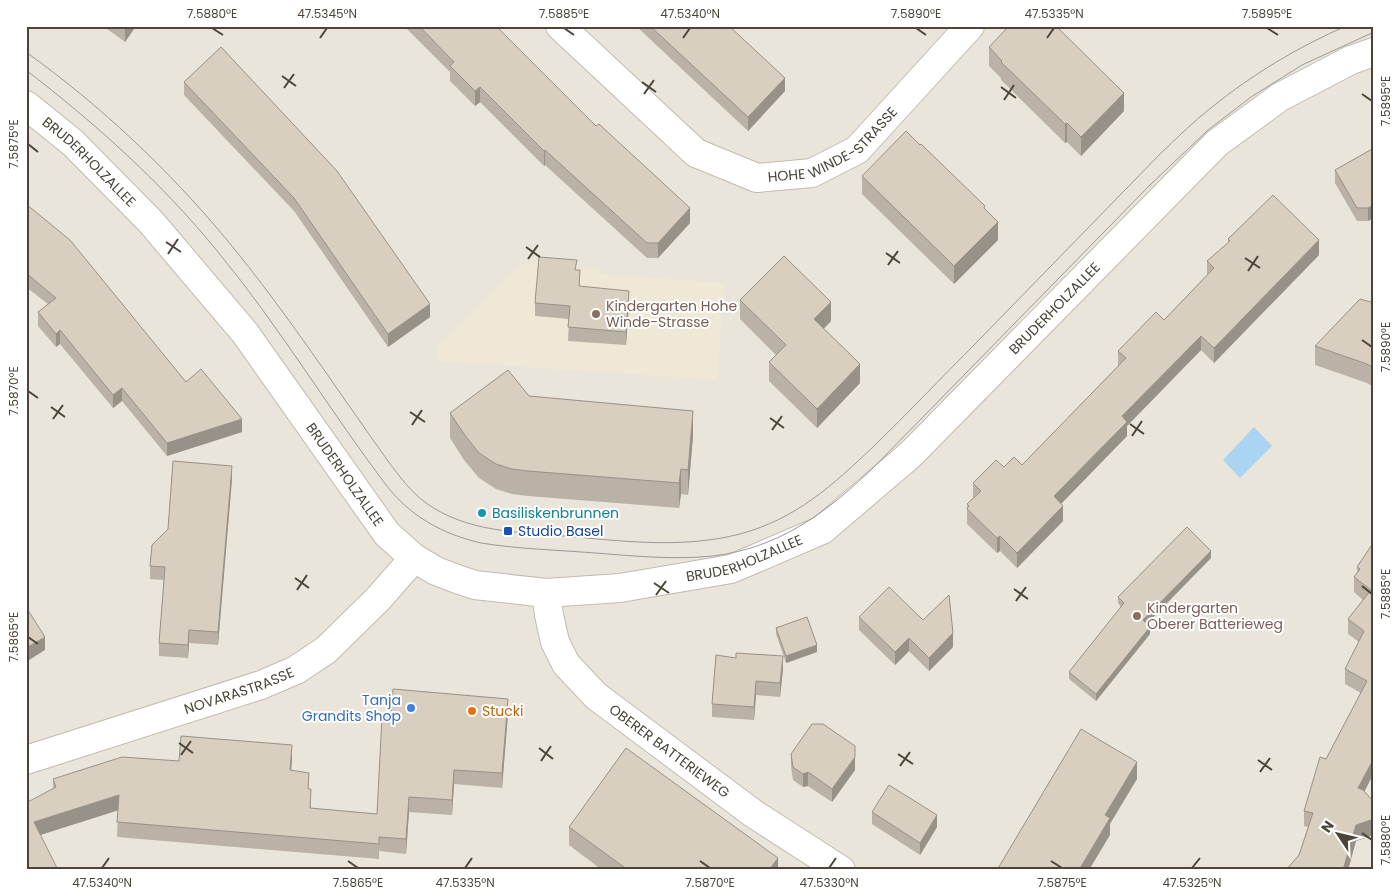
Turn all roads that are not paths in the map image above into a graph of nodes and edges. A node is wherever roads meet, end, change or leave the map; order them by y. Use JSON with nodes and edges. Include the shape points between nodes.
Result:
{"nodes":[{"id":1,"x":560,"y":26,"type":"edge"},
{"id":2,"x":970,"y":26,"type":"edge"},
{"id":3,"x":1374,"y":52,"type":"edge"},
{"id":4,"x":26,"y":105,"type":"edge"},
{"id":5,"x":414,"y":558,"type":"junction"},
{"id":6,"x":546,"y":594,"type":"junction"},
{"id":7,"x":26,"y":760,"type":"edge"},
{"id":8,"x":840,"y":870,"type":"edge"}],
"edges":[{"from":1,"to":2,"type":"street","name":"HOHE WINDE-STRASSE","via":[[696,153],[757,178],[812,173],[857,150]]},
{"from":3,"to":6,"type":"street","name":"BRUDERHOLZALLEE","via":[[1350,60],[1280,97],[1217,143],[910,455],[822,530],[731,569],[620,588]]},
{"from":4,"to":5,"type":"street","name":"BRUDERHOLZALLEE","via":[[73,143],[163,237],[245,333],[387,534]]},
{"from":5,"to":6,"type":"street","name":"BRUDERHOLZALLEE","via":[[436,571],[475,585]]},
{"from":5,"to":7,"type":"street","name":"NOVARASTRASSE","via":[[326,650],[296,670],[261,685]]},
{"from":6,"to":8,"type":"street","name":"OBERER BATTERIEWEG","via":[[555,642],[566,664],[596,696],[754,814]]}]}
